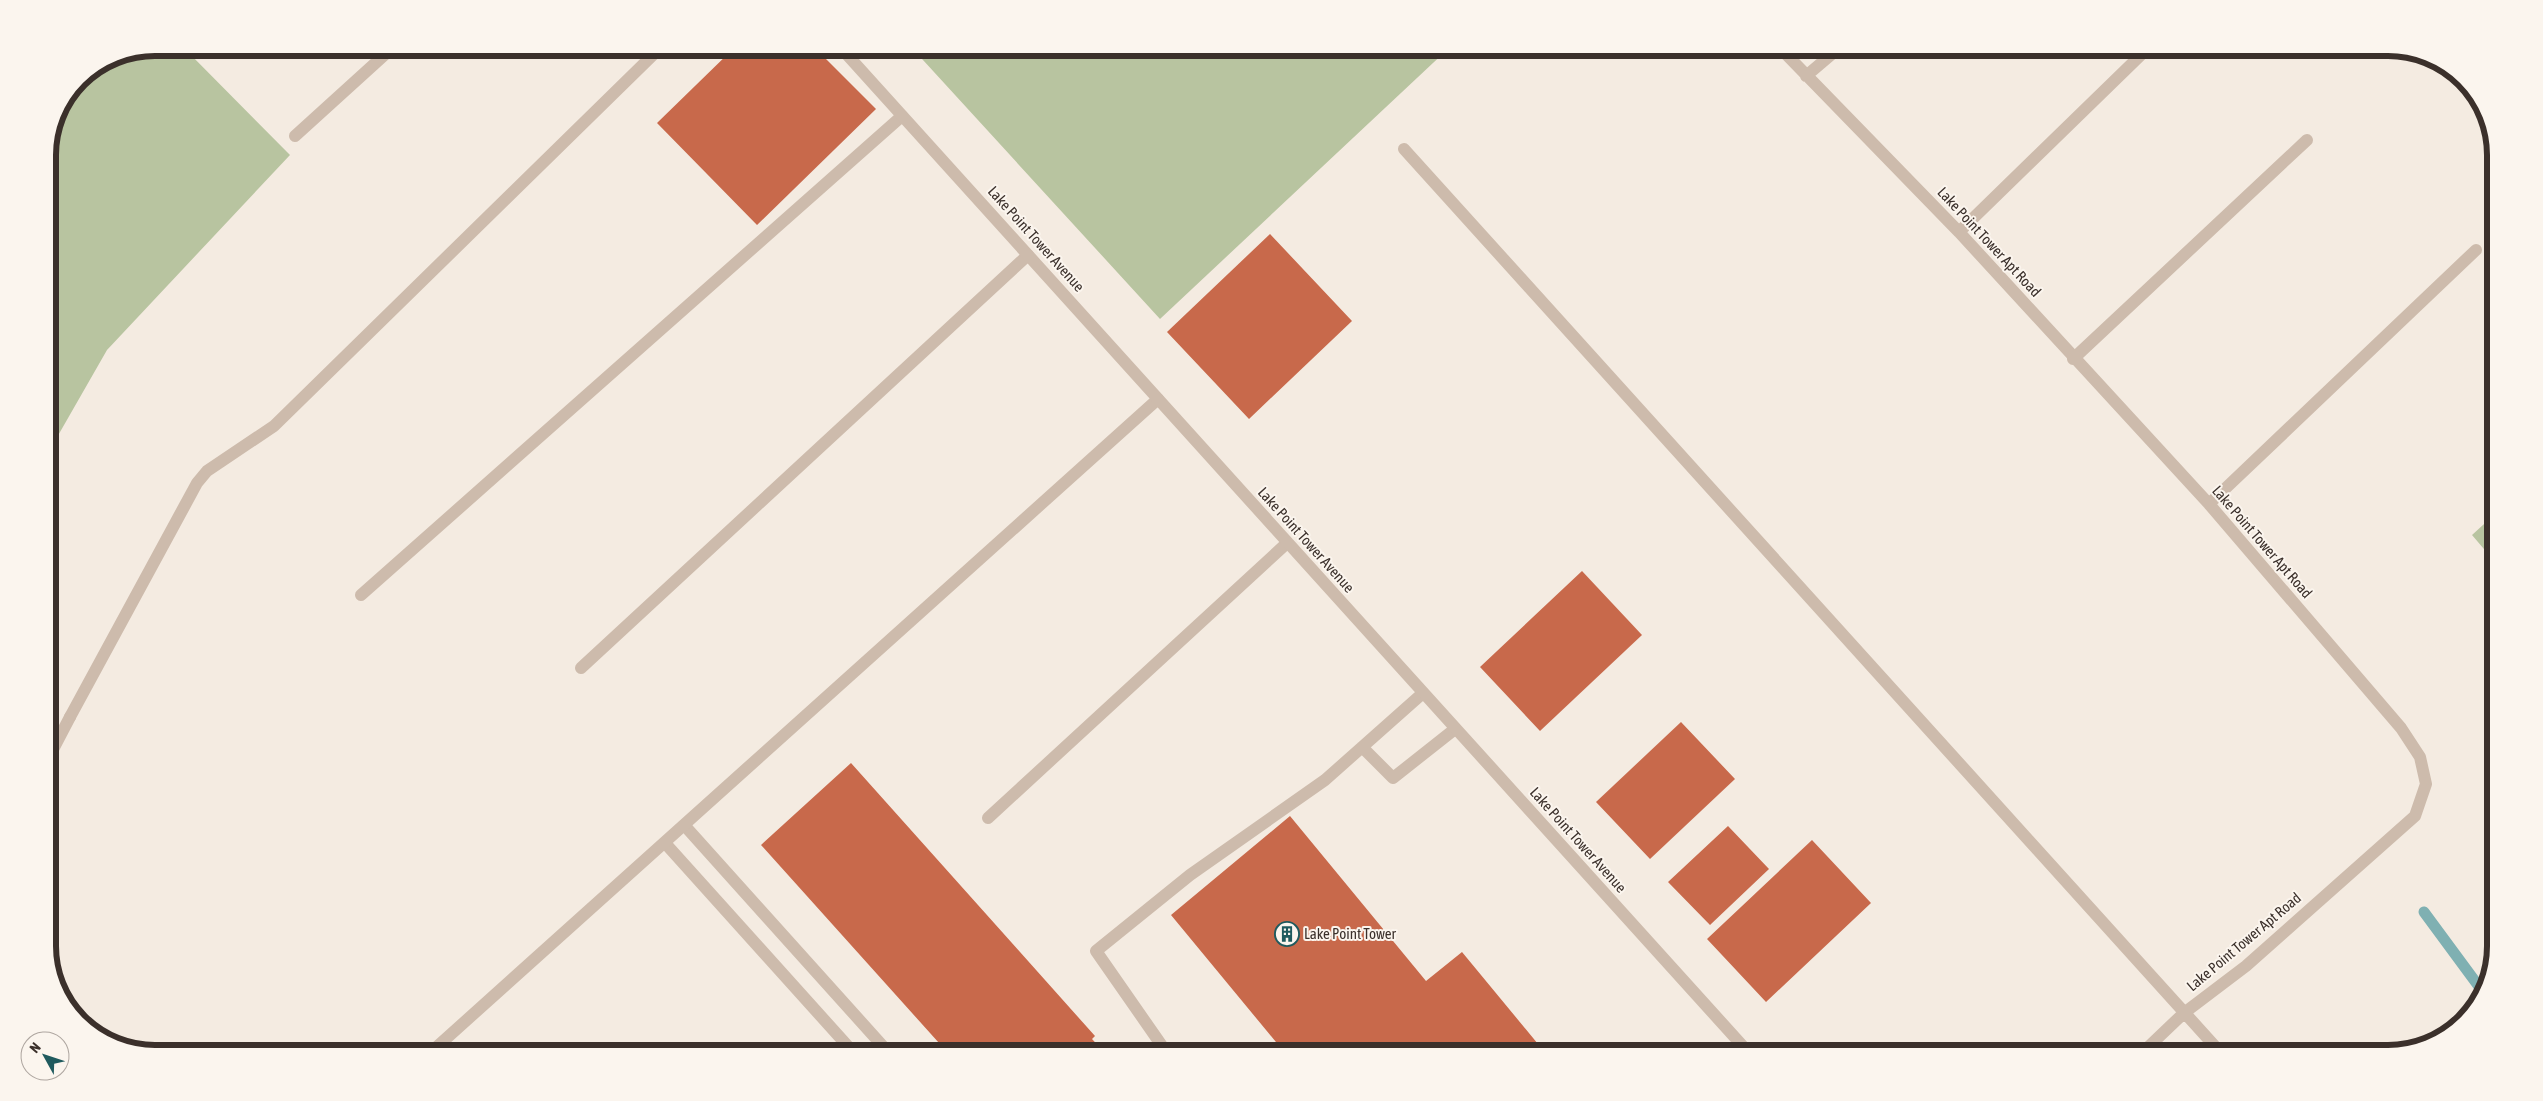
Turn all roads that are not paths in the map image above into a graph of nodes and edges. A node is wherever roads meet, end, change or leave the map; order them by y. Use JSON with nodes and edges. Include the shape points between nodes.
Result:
{"nodes":[{"id":1,"x":383,"y":56,"type":"edge"},
{"id":2,"x":652,"y":56,"type":"edge"},
{"id":3,"x":848,"y":56,"type":"edge"},
{"id":4,"x":1787,"y":56,"type":"edge"},
{"id":5,"x":1830,"y":56,"type":"edge"},
{"id":6,"x":2140,"y":56,"type":"edge"},
{"id":7,"x":1806,"y":76,"type":"junction"},
{"id":8,"x":902,"y":116,"type":"junction"},
{"id":9,"x":295,"y":136,"type":"dead end"},
{"id":10,"x":2307,"y":140,"type":"dead end"},
{"id":11,"x":1404,"y":149,"type":"dead end"},
{"id":12,"x":1959,"y":232,"type":"junction"},
{"id":13,"x":2476,"y":250,"type":"dead end"},
{"id":14,"x":1028,"y":255,"type":"junction"},
{"id":15,"x":2073,"y":359,"type":"junction"},
{"id":16,"x":1158,"y":399,"type":"junction"},
{"id":17,"x":2210,"y":504,"type":"junction"},
{"id":18,"x":1287,"y":543,"type":"junction"},
{"id":19,"x":361,"y":596,"type":"dead end"},
{"id":20,"x":581,"y":668,"type":"dead end"},
{"id":21,"x":1423,"y":693,"type":"junction"},
{"id":22,"x":1455,"y":729,"type":"junction"},
{"id":23,"x":56,"y":744,"type":"edge"},
{"id":24,"x":1362,"y":747,"type":"junction"},
{"id":25,"x":988,"y":818,"type":"dead end"},
{"id":26,"x":684,"y":826,"type":"junction"},
{"id":27,"x":665,"y":843,"type":"junction"},
{"id":28,"x":2184,"y":1013,"type":"junction"},
{"id":29,"x":440,"y":1045,"type":"edge"},
{"id":30,"x":846,"y":1045,"type":"edge"},
{"id":31,"x":881,"y":1045,"type":"edge"},
{"id":32,"x":1161,"y":1045,"type":"edge"},
{"id":33,"x":1741,"y":1045,"type":"edge"},
{"id":34,"x":2151,"y":1045,"type":"edge"},
{"id":35,"x":2213,"y":1045,"type":"edge"}],
"edges":[{"from":1,"to":9,"type":"street"},
{"from":2,"to":23,"type":"street","via":[[274,426],[207,471],[196,483]]},
{"from":3,"to":8,"type":"street","name":"Lake Point Tower Avenue"},
{"from":4,"to":7,"type":"street","name":"Lake Point Tower Apt Road"},
{"from":5,"to":7,"type":"street"},
{"from":6,"to":12,"type":"street"},
{"from":7,"to":12,"type":"street","name":"Lake Point Tower Apt Road"},
{"from":8,"to":14,"type":"street","name":"Lake Point Tower Avenue"},
{"from":8,"to":19,"type":"street"},
{"from":10,"to":15,"type":"street"},
{"from":11,"to":28,"type":"street"},
{"from":12,"to":15,"type":"street","name":"Lake Point Tower Apt Road"},
{"from":13,"to":17,"type":"street"},
{"from":14,"to":16,"type":"street","name":"Lake Point Tower Avenue"},
{"from":14,"to":20,"type":"street"},
{"from":15,"to":17,"type":"street","name":"Lake Point Tower Apt Road"},
{"from":16,"to":18,"type":"street","name":"Lake Point Tower Avenue"},
{"from":16,"to":26,"type":"street"},
{"from":17,"to":28,"type":"street","name":"Lake Point Tower Apt Road","via":[[2401,728],[2420,757],[2426,784],[2415,816],[2246,966]]},
{"from":18,"to":21,"type":"street","name":"Lake Point Tower Avenue"},
{"from":18,"to":25,"type":"street"},
{"from":21,"to":22,"type":"street","name":"Lake Point Tower Avenue"},
{"from":21,"to":24,"type":"street"},
{"from":22,"to":24,"type":"street","via":[[1394,778]]},
{"from":22,"to":33,"type":"street","name":"Lake Point Tower Avenue"},
{"from":24,"to":32,"type":"street","via":[[1325,780],[1190,875],[1096,951]]},
{"from":26,"to":27,"type":"street"},
{"from":26,"to":31,"type":"street"},
{"from":27,"to":29,"type":"street"},
{"from":27,"to":30,"type":"street"},
{"from":28,"to":34,"type":"street","name":"Lake Point Tower Apt Road"},
{"from":28,"to":35,"type":"street"}]}
